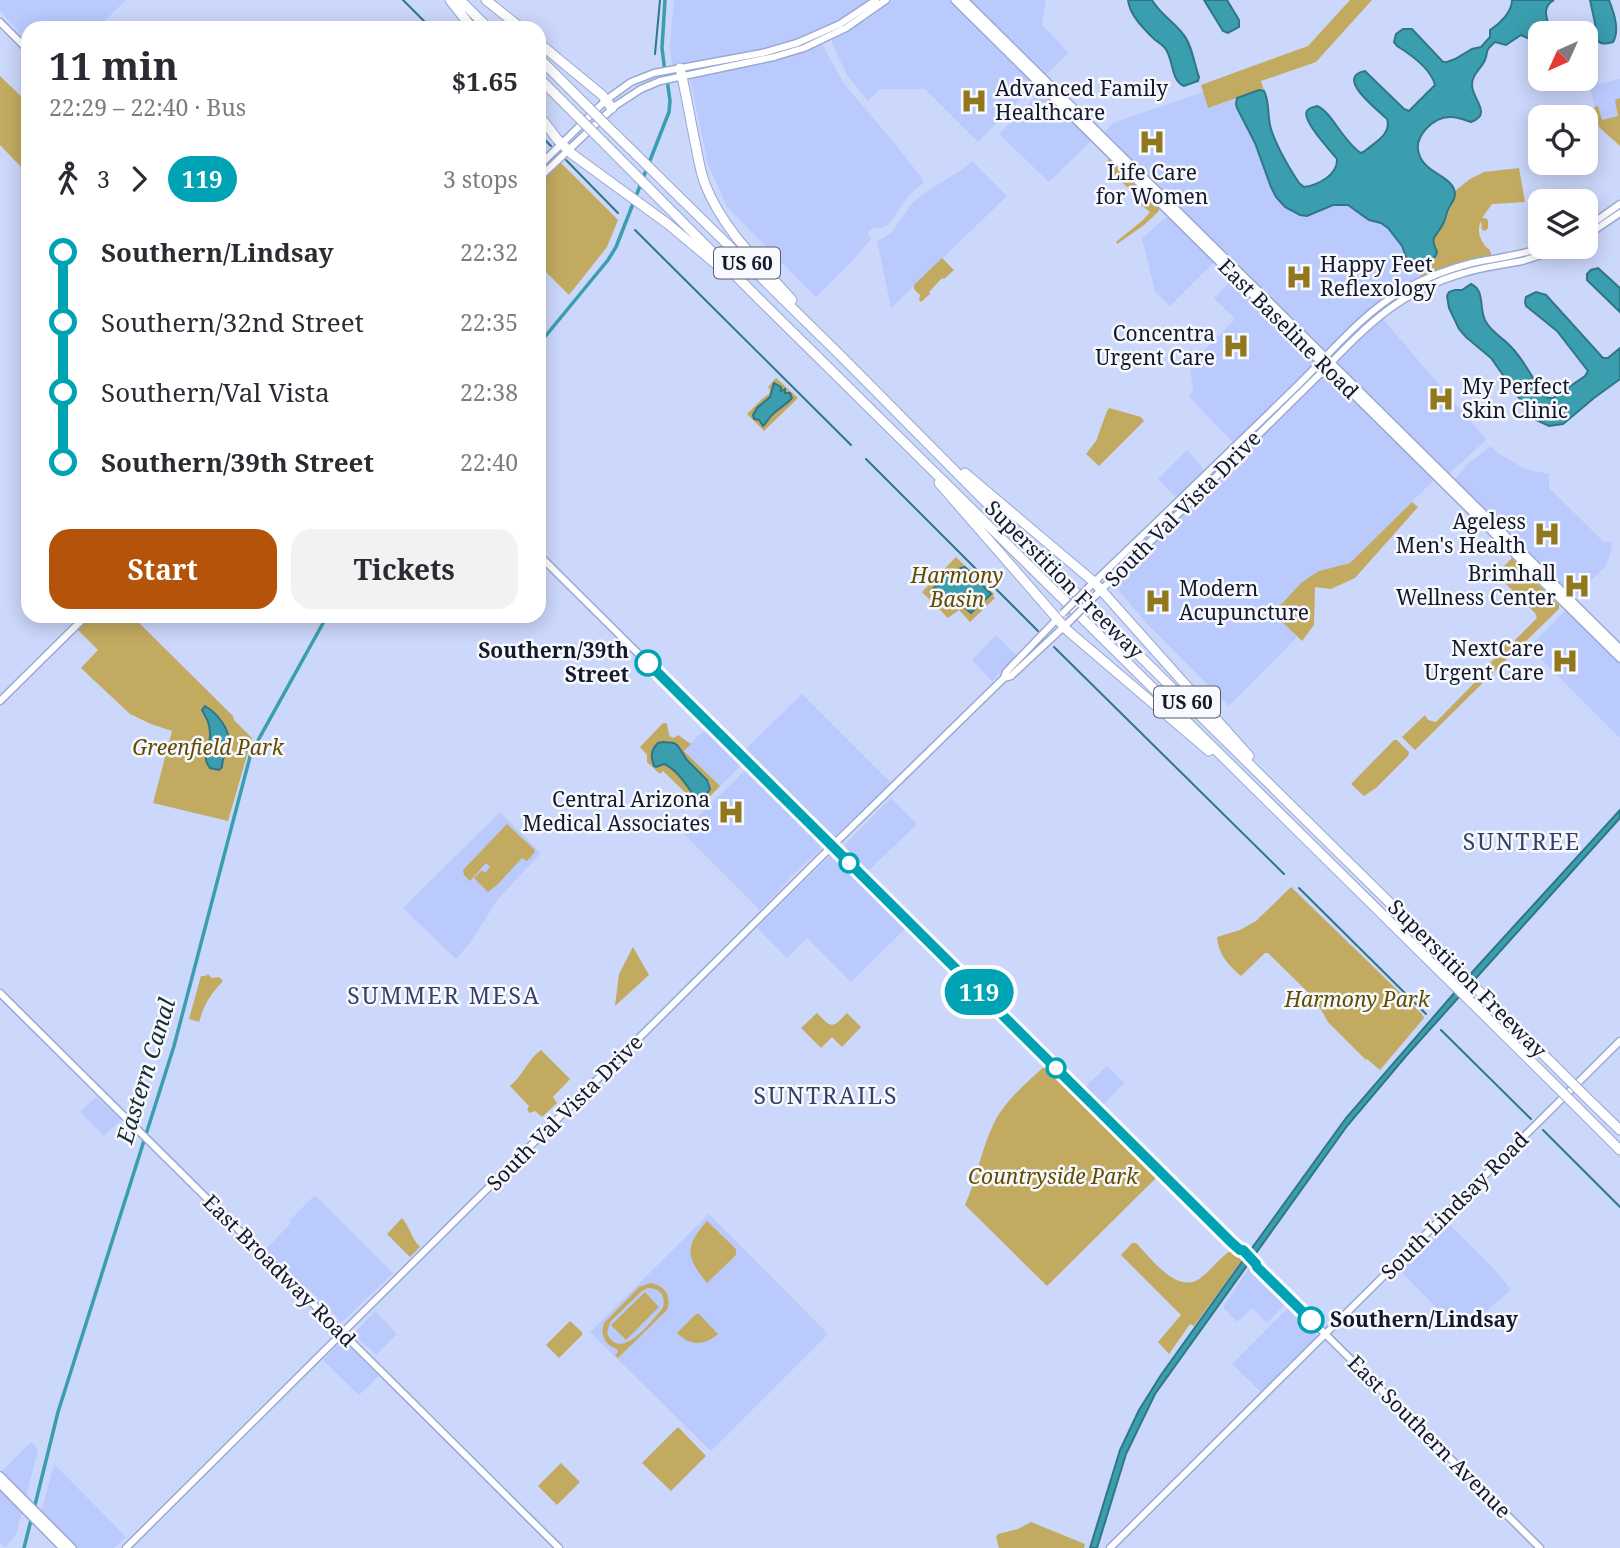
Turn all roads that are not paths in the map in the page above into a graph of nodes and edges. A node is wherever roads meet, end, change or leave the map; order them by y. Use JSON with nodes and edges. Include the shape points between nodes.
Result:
{"nodes":[{"id":1,"x":450,"y":0,"type":"edge"},
{"id":2,"x":460,"y":0,"type":"edge"},
{"id":3,"x":484,"y":0,"type":"edge"},
{"id":4,"x":876,"y":0,"type":"edge"},
{"id":5,"x":887,"y":0,"type":"edge"},
{"id":6,"x":955,"y":0,"type":"edge"},
{"id":7,"x":964,"y":0,"type":"edge"},
{"id":8,"x":466,"y":21,"type":"edge"},
{"id":9,"x":481,"y":21,"type":"edge"},
{"id":10,"x":504,"y":21,"type":"edge"},
{"id":11,"x":512,"y":21,"type":"edge"},
{"id":12,"x":0,"y":22,"type":"edge"},
{"id":13,"x":990,"y":30,"type":"junction"},
{"id":14,"x":21,"y":43,"type":"edge"},
{"id":15,"x":546,"y":49,"type":"edge"},
{"id":16,"x":763,"y":56,"type":"junction"},
{"id":17,"x":546,"y":65,"type":"edge"},
{"id":18,"x":681,"y":72,"type":"junction"},
{"id":19,"x":546,"y":85,"type":"edge"},
{"id":20,"x":606,"y":100,"type":"junction"},
{"id":21,"x":612,"y":108,"type":"junction"},
{"id":22,"x":1079,"y":118,"type":"junction"},
{"id":23,"x":546,"y":124,"type":"edge"},
{"id":24,"x":565,"y":147,"type":"junction"},
{"id":25,"x":546,"y":161,"type":"edge"},
{"id":26,"x":546,"y":170,"type":"edge"},
{"id":27,"x":1620,"y":204,"type":"edge"},
{"id":28,"x":1620,"y":213,"type":"edge"},
{"id":29,"x":1598,"y":220,"type":"edge"},
{"id":30,"x":1598,"y":228,"type":"edge"},
{"id":31,"x":1528,"y":252,"type":"edge"},
{"id":32,"x":1530,"y":259,"type":"edge"},
{"id":33,"x":760,"y":300,"type":"junction"},
{"id":34,"x":1276,"y":317,"type":"junction"},
{"id":35,"x":1292,"y":324,"type":"junction"},
{"id":36,"x":841,"y":355,"type":"junction"},
{"id":37,"x":1326,"y":362,"type":"junction"},
{"id":38,"x":1279,"y":404,"type":"junction"},
{"id":39,"x":882,"y":419,"type":"junction"},
{"id":40,"x":1266,"y":426,"type":"junction"},
{"id":41,"x":926,"y":442,"type":"junction"},
{"id":42,"x":546,"y":562,"type":"edge"},
{"id":43,"x":1091,"y":585,"type":"junction"},
{"id":44,"x":1098,"y":593,"type":"junction"},
{"id":45,"x":1064,"y":620,"type":"junction"},
{"id":46,"x":79,"y":623,"type":"edge"},
{"id":47,"x":1620,"y":649,"type":"edge"},
{"id":48,"x":1620,"y":658,"type":"edge"},
{"id":49,"x":0,"y":701,"type":"edge"},
{"id":50,"x":1261,"y":794,"type":"junction"},
{"id":51,"x":1304,"y":818,"type":"junction"},
{"id":52,"x":832,"y":846,"type":"junction"},
{"id":53,"x":0,"y":993,"type":"edge"},
{"id":54,"x":1620,"y":1041,"type":"edge"},
{"id":55,"x":1620,"y":1130,"type":"edge"},
{"id":56,"x":1620,"y":1150,"type":"edge"},
{"id":57,"x":343,"y":1334,"type":"junction"},
{"id":58,"x":1325,"y":1335,"type":"junction"},
{"id":59,"x":0,"y":1476,"type":"edge"},
{"id":60,"x":0,"y":1484,"type":"edge"},
{"id":61,"x":33,"y":1513,"type":"junction"},
{"id":62,"x":63,"y":1548,"type":"edge"},
{"id":63,"x":72,"y":1548,"type":"edge"},
{"id":64,"x":126,"y":1548,"type":"edge"},
{"id":65,"x":559,"y":1548,"type":"edge"},
{"id":66,"x":1110,"y":1548,"type":"edge"},
{"id":67,"x":1541,"y":1548,"type":"edge"}],
"edges":[{"from":1,"to":8,"type":"highway"},
{"from":2,"to":9,"type":"highway"},
{"from":3,"to":10,"type":"highway"},
{"from":3,"to":11,"type":"highway"},
{"from":4,"to":16,"type":"main road","via":[[840,24]]},
{"from":5,"to":16,"type":"main road","via":[[804,48]]},
{"from":6,"to":13,"type":"main road","name":"East Baseline Road"},
{"from":7,"to":13,"type":"main road","name":"East Baseline Road"},
{"from":12,"to":14,"type":"main road"},
{"from":13,"to":22,"type":"main road","name":"East Baseline Road"},
{"from":15,"to":20,"type":"highway"},
{"from":16,"to":18,"type":"main road"},
{"from":16,"to":18,"type":"main road"},
{"from":17,"to":36,"type":"highway","number":"US 60","bridge":true},
{"from":18,"to":20,"type":"main road","via":[[668,70],[631,82]]},
{"from":18,"to":21,"type":"main road"},
{"from":18,"to":36,"type":"highway","via":[[704,182],[718,211]]},
{"from":19,"to":33,"type":"highway","name":"Superstition Freeway","number":"US 60","bridge":true},
{"from":20,"to":21,"type":"highway"},
{"from":20,"to":24,"type":"main road"},
{"from":21,"to":24,"type":"main road"},
{"from":22,"to":34,"type":"main road","name":"East Baseline Road"},
{"from":22,"to":35,"type":"main road","name":"East Baseline Road"},
{"from":23,"to":24,"type":"highway"},
{"from":24,"to":25,"type":"main road"},
{"from":24,"to":26,"type":"main road"},
{"from":24,"to":33,"type":"highway"},
{"from":27,"to":29,"type":"main road"},
{"from":28,"to":30,"type":"main road"},
{"from":31,"to":37,"type":"main road","via":[[1455,268],[1416,284],[1361,320]]},
{"from":32,"to":37,"type":"main road","via":[[1460,274],[1422,289],[1376,318]]},
{"from":33,"to":39,"type":"highway","name":"Superstition Freeway","number":"US 60"},
{"from":34,"to":35,"type":"main road"},
{"from":34,"to":37,"type":"main road","name":"East Baseline Road"},
{"from":35,"to":37,"type":"main road","name":"East Baseline Road"},
{"from":36,"to":41,"type":"highway","name":"Superstition Freeway","number":"US 60"},
{"from":37,"to":38,"type":"main road","name":"South Val Vista Drive"},
{"from":37,"to":40,"type":"main road","name":"South Val Vista Drive"},
{"from":37,"to":47,"type":"main road","name":"East Baseline Road"},
{"from":37,"to":48,"type":"main road","name":"East Baseline Road"},
{"from":38,"to":40,"type":"main road"},
{"from":38,"to":43,"type":"main road","name":"South Val Vista Drive"},
{"from":39,"to":45,"type":"highway"},
{"from":39,"to":50,"type":"highway","name":"Superstition Freeway","number":"US 60"},
{"from":40,"to":44,"type":"main road","name":"South Val Vista Drive"},
{"from":41,"to":43,"type":"highway"},
{"from":41,"to":51,"type":"highway","name":"Superstition Freeway","number":"US 60"},
{"from":42,"to":52,"type":"main road","name":"East Southern Avenue"},
{"from":43,"to":44,"type":"highway"},
{"from":43,"to":45,"type":"main road","name":"South Val Vista Drive","bridge":true},
{"from":44,"to":45,"type":"main road","name":"South Val Vista Drive","bridge":true},
{"from":44,"to":51,"type":"highway"},
{"from":45,"to":50,"type":"highway","via":[[1246,786]]},
{"from":45,"to":52,"type":"main road","name":"South Val Vista Drive"},
{"from":46,"to":49,"type":"main road"},
{"from":50,"to":56,"type":"highway","name":"Superstition Freeway","number":"US 60","bridge":true},
{"from":51,"to":55,"type":"highway","name":"Superstition Freeway","number":"US 60","bridge":true},
{"from":52,"to":57,"type":"main road","name":"South Val Vista Drive"},
{"from":52,"to":58,"type":"main road","name":"East Southern Avenue"},
{"from":53,"to":57,"type":"main road","name":"East Broadway Road"},
{"from":54,"to":58,"type":"main road","name":"South Lindsay Road"},
{"from":57,"to":64,"type":"main road","name":"South Val Vista Drive"},
{"from":57,"to":65,"type":"main road","name":"East Broadway Road"},
{"from":58,"to":66,"type":"main road","name":"South Lindsay Road"},
{"from":58,"to":67,"type":"main road","name":"East Southern Avenue"},
{"from":59,"to":61,"type":"main road"},
{"from":60,"to":61,"type":"main road"},
{"from":61,"to":62,"type":"main road"},
{"from":61,"to":63,"type":"main road"}]}
